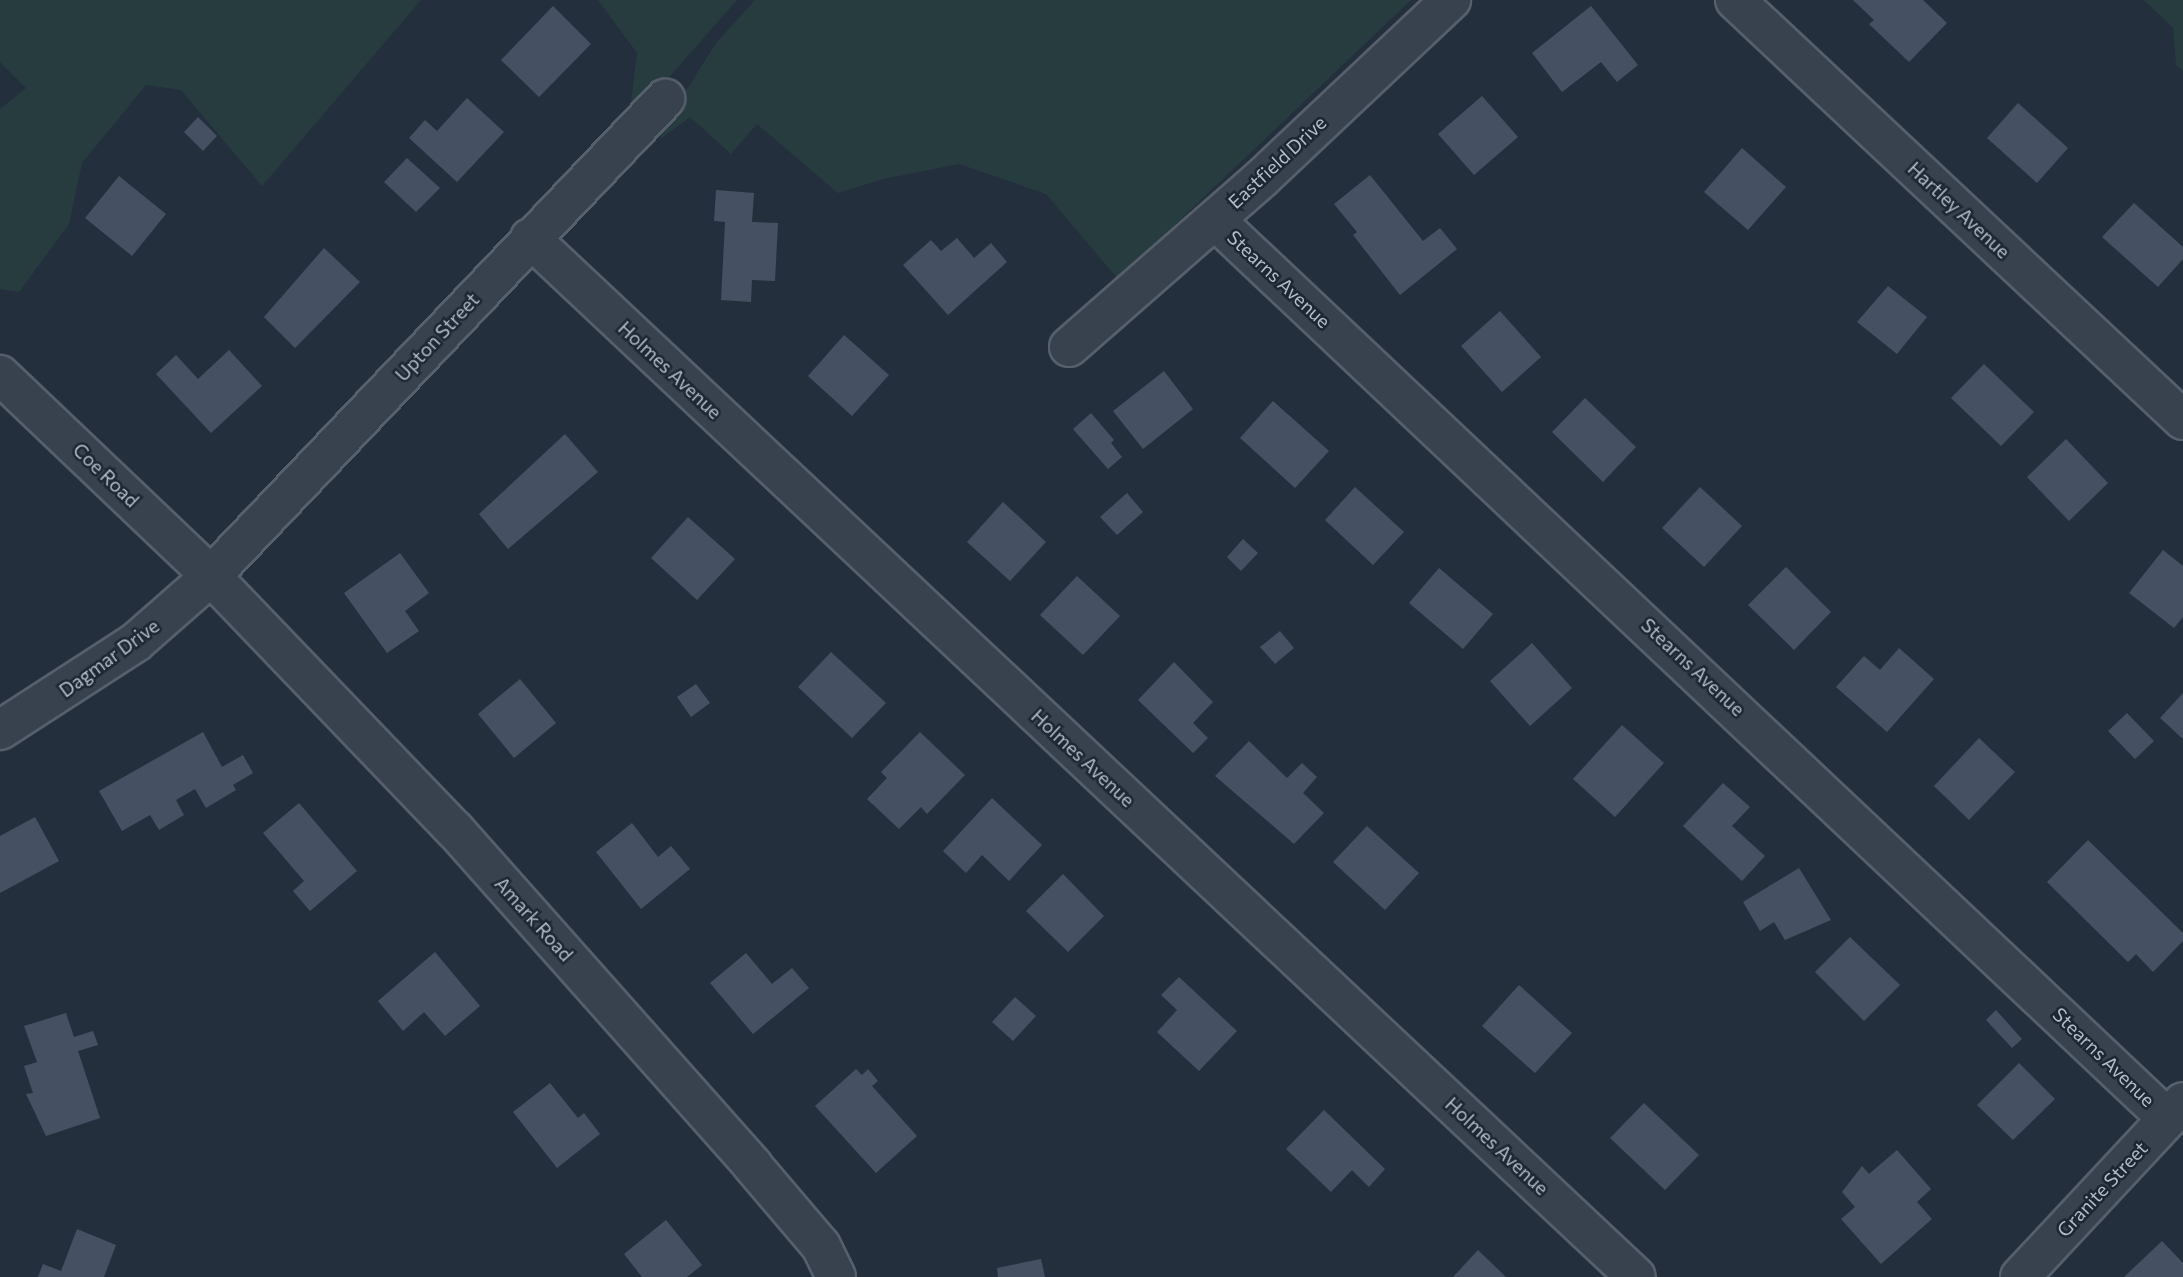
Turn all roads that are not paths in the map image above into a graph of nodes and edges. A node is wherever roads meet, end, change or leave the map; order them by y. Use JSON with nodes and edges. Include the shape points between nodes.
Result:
{"nodes":[{"id":1,"x":1451,"y":0,"type":"edge"},
{"id":2,"x":1734,"y":0,"type":"edge"},
{"id":3,"x":665,"y":99,"type":"dead end"},
{"id":4,"x":1215,"y":220,"type":"junction"},
{"id":5,"x":530,"y":238,"type":"junction"},
{"id":6,"x":1069,"y":347,"type":"dead end"},
{"id":7,"x":0,"y":375,"type":"edge"},
{"id":8,"x":2183,"y":420,"type":"edge"},
{"id":9,"x":211,"y":576,"type":"junction"},
{"id":10,"x":0,"y":730,"type":"edge"},
{"id":11,"x":2175,"y":1110,"type":"edge"},
{"id":12,"x":2026,"y":1275,"type":"edge"},
{"id":13,"x":836,"y":1277,"type":"edge"},
{"id":14,"x":1636,"y":1277,"type":"edge"}],
"edges":[{"from":1,"to":4,"type":"street","name":"Eastfield Drive"},
{"from":2,"to":8,"type":"street","name":"Hartley Avenue"},
{"from":3,"to":5,"type":"street","name":"Upton Street"},
{"from":4,"to":6,"type":"street","name":"Eastfield Drive"},
{"from":4,"to":11,"type":"street","name":"Stearns Avenue"},
{"from":5,"to":9,"type":"street","name":"Upton Street"},
{"from":5,"to":14,"type":"street","name":"Holmes Avenue"},
{"from":7,"to":9,"type":"street","name":"Coe Road"},
{"from":9,"to":10,"type":"street","name":"Dagmar Drive","via":[[136,642]]},
{"from":9,"to":13,"type":"street","name":"Amark Road","via":[[455,830],[752,1165],[821,1246]]},
{"from":11,"to":12,"type":"street","name":"Granite Street"}]}
